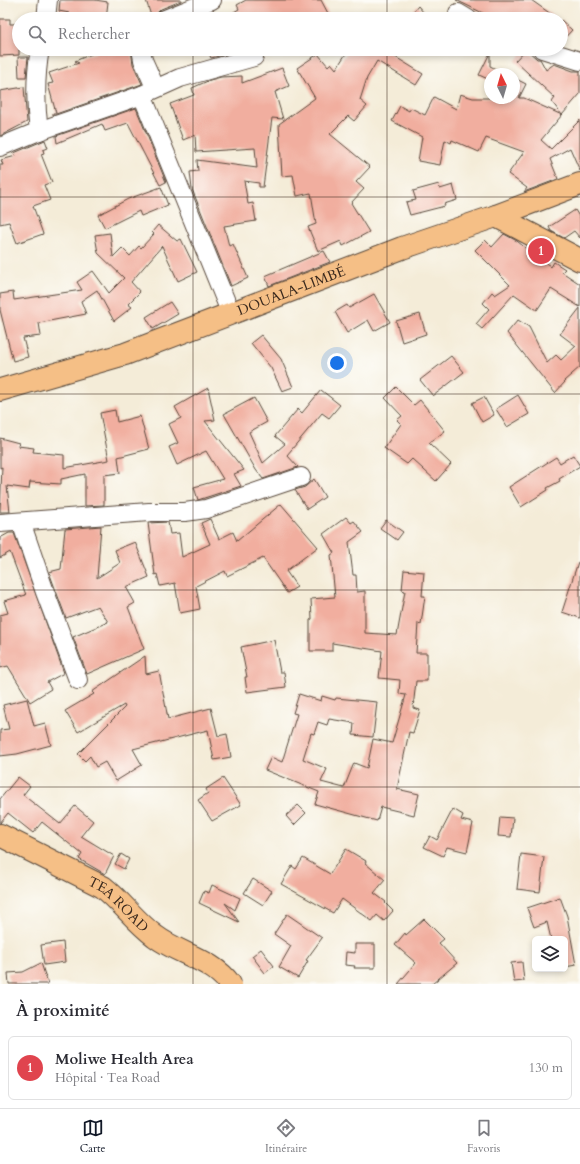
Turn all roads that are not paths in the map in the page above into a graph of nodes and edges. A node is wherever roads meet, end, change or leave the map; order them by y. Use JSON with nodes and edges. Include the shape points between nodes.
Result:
{"nodes":[{"id":1,"x":48,"y":0,"type":"edge"},
{"id":2,"x":212,"y":0,"type":"edge"},
{"id":3,"x":47,"y":12,"type":"edge"},
{"id":4,"x":182,"y":12,"type":"edge"},
{"id":5,"x":39,"y":56,"type":"edge"},
{"id":6,"x":142,"y":56,"type":"edge"},
{"id":7,"x":564,"y":56,"type":"edge"},
{"id":8,"x":254,"y":57,"type":"dead end"},
{"id":9,"x":580,"y":61,"type":"edge"},
{"id":10,"x":149,"y":91,"type":"junction"},
{"id":11,"x":39,"y":131,"type":"junction"},
{"id":12,"x":0,"y":147,"type":"edge"},
{"id":13,"x":580,"y":184,"type":"edge"},
{"id":14,"x":496,"y":216,"type":"junction"},
{"id":15,"x":580,"y":260,"type":"edge"},
{"id":16,"x":231,"y":314,"type":"junction"},
{"id":17,"x":0,"y":390,"type":"edge"},
{"id":18,"x":301,"y":477,"type":"dead end"},
{"id":19,"x":21,"y":522,"type":"junction"},
{"id":20,"x":0,"y":523,"type":"edge"},
{"id":21,"x":78,"y":680,"type":"dead end"},
{"id":22,"x":0,"y":835,"type":"edge"},
{"id":23,"x":230,"y":984,"type":"edge"}],
"edges":[{"from":1,"to":3,"type":"street"},
{"from":2,"to":4,"type":"street"},
{"from":5,"to":11,"type":"street","via":[[36,108]]},
{"from":6,"to":10,"type":"street"},
{"from":7,"to":9,"type":"street"},
{"from":8,"to":10,"type":"street","via":[[180,78]]},
{"from":10,"to":11,"type":"street"},
{"from":10,"to":16,"type":"street"},
{"from":11,"to":12,"type":"street"},
{"from":13,"to":14,"type":"main road","name":"DOUALA-LIMBÉ"},
{"from":14,"to":15,"type":"main road"},
{"from":14,"to":16,"type":"main road","name":"DOUALA-LIMBÉ","via":[[402,248]]},
{"from":16,"to":17,"type":"main road","name":"DOUALA-LIMBÉ","via":[[125,354]]},
{"from":18,"to":19,"type":"street","via":[[206,509]]},
{"from":19,"to":20,"type":"street"},
{"from":19,"to":21,"type":"street"},
{"from":22,"to":23,"type":"main road","name":"TEA ROAD","via":[[103,887],[154,936],[215,970]]}]}
